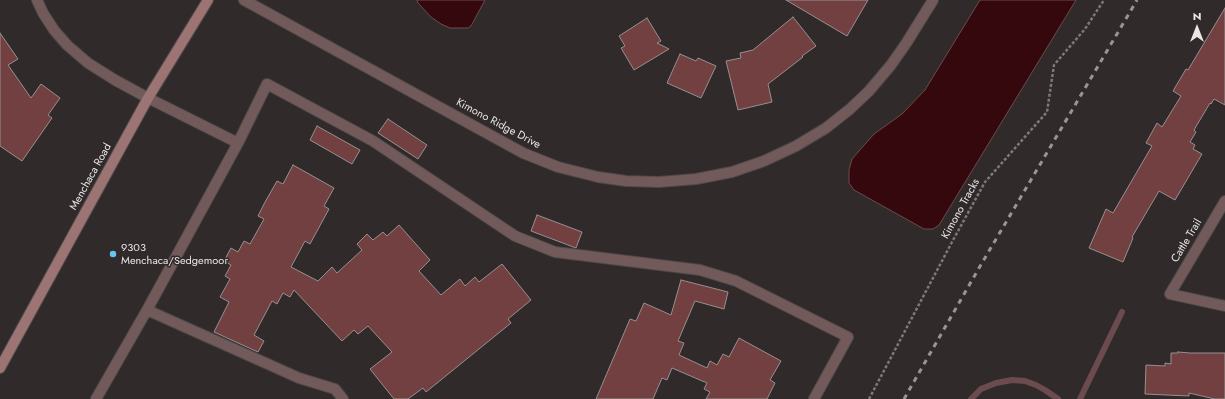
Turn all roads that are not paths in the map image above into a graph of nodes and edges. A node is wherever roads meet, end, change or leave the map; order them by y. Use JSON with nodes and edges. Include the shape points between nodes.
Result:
{"nodes":[{"id":1,"x":36,"y":0,"type":"edge"},
{"id":2,"x":208,"y":0,"type":"edge"},
{"id":3,"x":244,"y":0,"type":"edge"},
{"id":4,"x":933,"y":0,"type":"edge"},
{"id":5,"x":148,"y":98,"type":"junction"},
{"id":6,"x":238,"y":143,"type":"junction"},
{"id":7,"x":1225,"y":201,"type":"edge"},
{"id":8,"x":1225,"y":306,"type":"edge"},
{"id":9,"x":147,"y":310,"type":"junction"},
{"id":10,"x":0,"y":368,"type":"edge"},
{"id":11,"x":96,"y":399,"type":"edge"},
{"id":12,"x":343,"y":399,"type":"edge"},
{"id":13,"x":814,"y":399,"type":"edge"}],
"edges":[{"from":1,"to":5,"type":"street","via":[[54,30],[67,45],[115,80]]},
{"from":2,"to":5,"type":"main road","name":"Menchaca Road"},
{"from":3,"to":4,"type":"street","name":"Kimono Ridge Drive","via":[[523,153],[558,167],[598,177],[659,182],[696,179],[732,172],[764,161],[826,128],[864,96],[891,65]]},
{"from":5,"to":6,"type":"street"},
{"from":5,"to":10,"type":"main road","name":"Menchaca Road"},
{"from":6,"to":9,"type":"street"},
{"from":6,"to":13,"type":"street","via":[[266,84],[373,141],[515,236],[555,252],[700,270],[736,281],[848,337]]},
{"from":7,"to":8,"type":"street","name":"Cattle Trail","via":[[1170,294]]},
{"from":9,"to":11,"type":"street"},
{"from":9,"to":12,"type":"street","via":[[299,378],[335,389]]}]}
